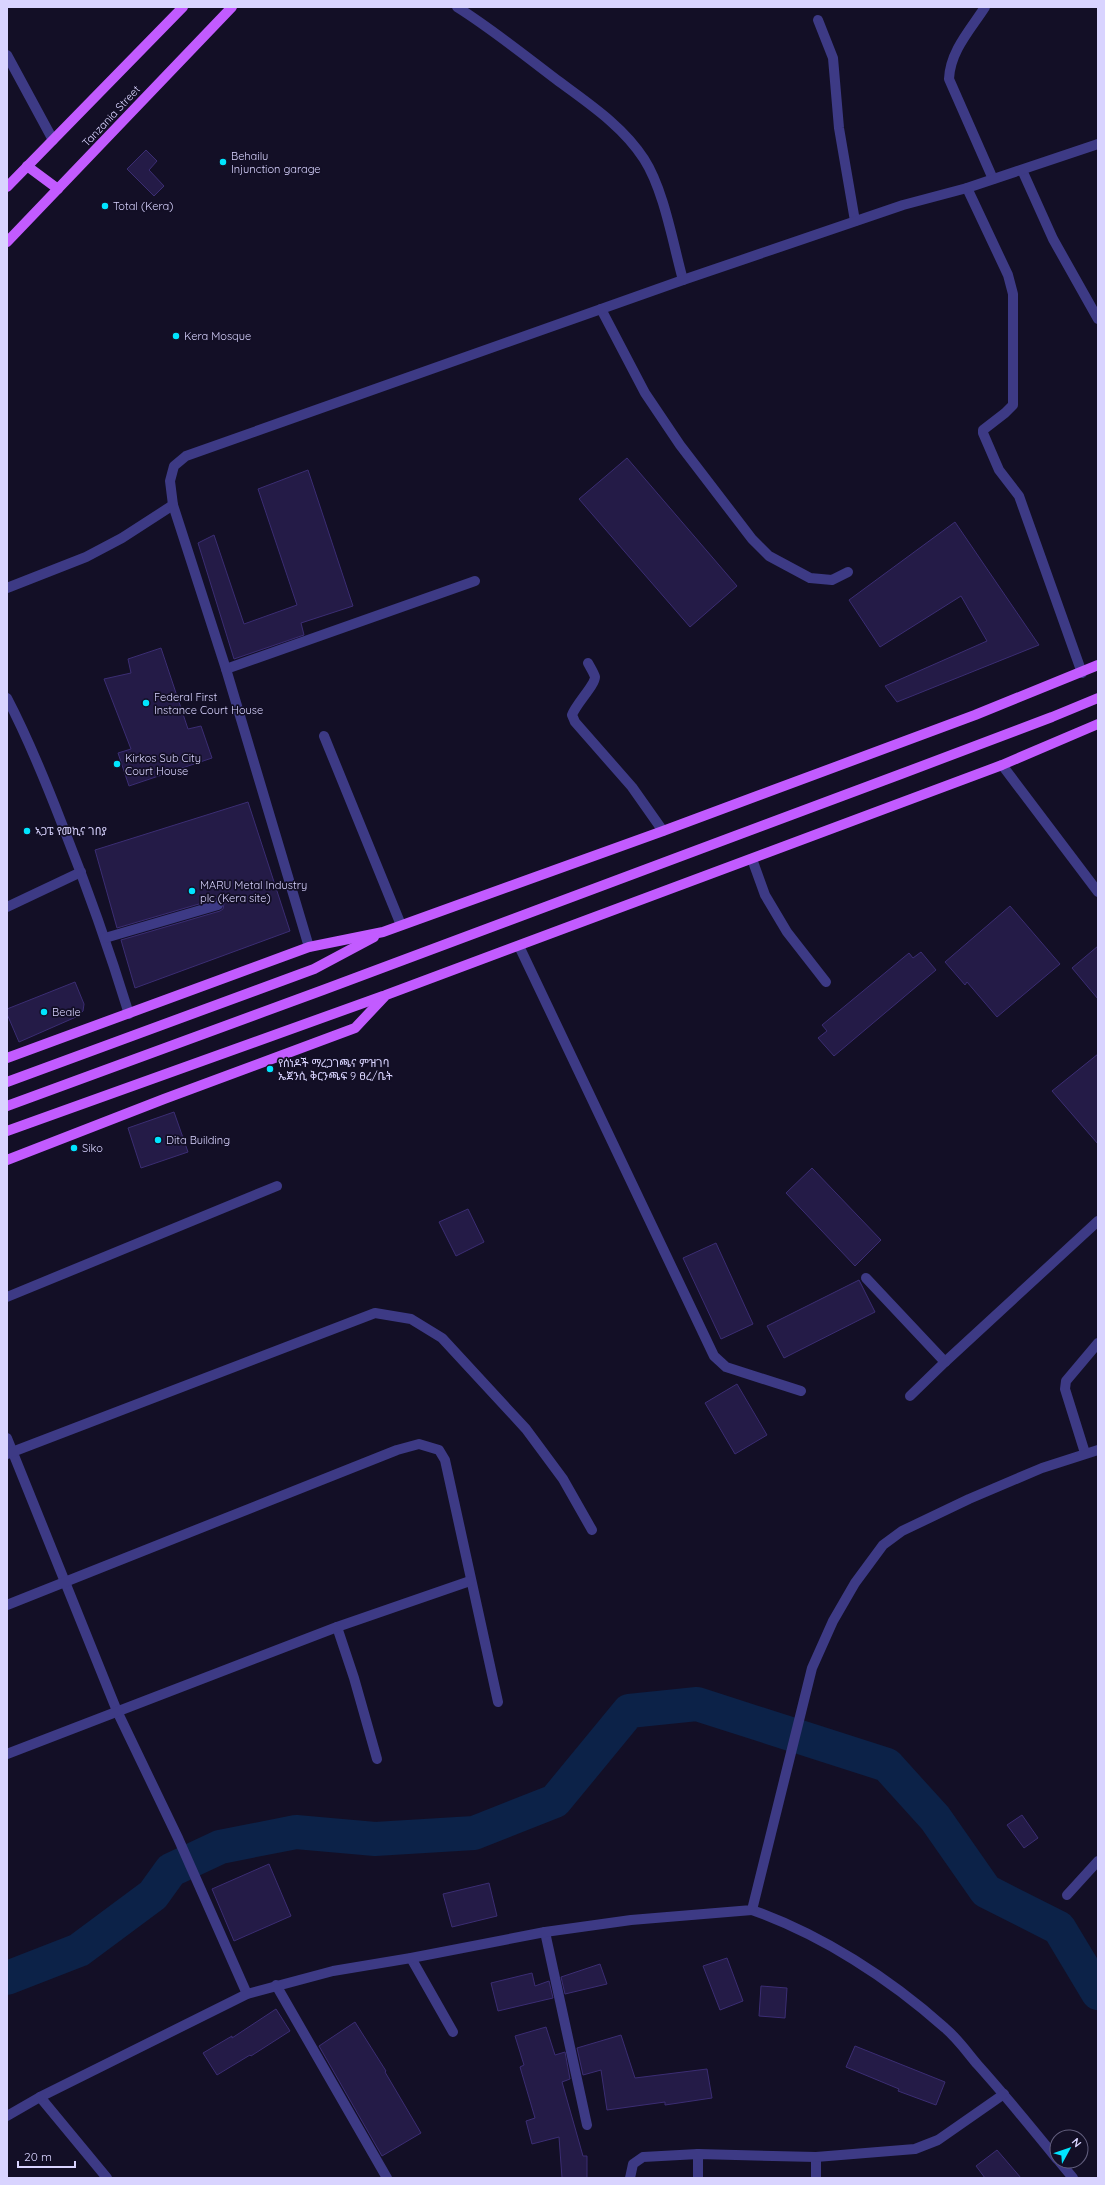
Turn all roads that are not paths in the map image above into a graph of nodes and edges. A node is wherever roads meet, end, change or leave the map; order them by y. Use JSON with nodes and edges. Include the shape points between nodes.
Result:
{"nodes":[{"id":1,"x":182,"y":7,"type":"edge"},
{"id":2,"x":232,"y":7,"type":"edge"},
{"id":3,"x":457,"y":7,"type":"edge"},
{"id":4,"x":985,"y":7,"type":"edge"},
{"id":5,"x":818,"y":20,"type":"dead end"},
{"id":6,"x":7,"y":55,"type":"edge"},
{"id":7,"x":53,"y":140,"type":"junction"},
{"id":8,"x":1098,"y":144,"type":"edge"},
{"id":9,"x":27,"y":166,"type":"junction"},
{"id":10,"x":1022,"y":170,"type":"junction"},
{"id":11,"x":993,"y":179,"type":"junction"},
{"id":12,"x":7,"y":187,"type":"edge"},
{"id":13,"x":967,"y":188,"type":"junction"},
{"id":14,"x":58,"y":189,"type":"junction"},
{"id":15,"x":855,"y":221,"type":"junction"},
{"id":16,"x":7,"y":242,"type":"edge"},
{"id":17,"x":683,"y":280,"type":"junction"},
{"id":18,"x":601,"y":309,"type":"junction"},
{"id":19,"x":1098,"y":319,"type":"edge"},
{"id":20,"x":173,"y":505,"type":"junction"},
{"id":21,"x":848,"y":572,"type":"dead end"},
{"id":22,"x":475,"y":581,"type":"dead end"},
{"id":23,"x":7,"y":588,"type":"edge"},
{"id":24,"x":588,"y":663,"type":"dead end"},
{"id":25,"x":1098,"y":665,"type":"edge"},
{"id":26,"x":226,"y":669,"type":"junction"},
{"id":27,"x":1082,"y":673,"type":"junction"},
{"id":28,"x":7,"y":698,"type":"edge"},
{"id":29,"x":1098,"y":698,"type":"edge"},
{"id":30,"x":1098,"y":724,"type":"edge"},
{"id":31,"x":324,"y":736,"type":"dead end"},
{"id":32,"x":1002,"y":765,"type":"junction"},
{"id":33,"x":663,"y":831,"type":"junction"},
{"id":34,"x":752,"y":859,"type":"junction"},
{"id":35,"x":81,"y":872,"type":"junction"},
{"id":36,"x":1098,"y":892,"type":"edge"},
{"id":37,"x":218,"y":905,"type":"dead end"},
{"id":38,"x":7,"y":907,"type":"edge"},
{"id":39,"x":401,"y":925,"type":"junction"},
{"id":40,"x":383,"y":932,"type":"junction"},
{"id":41,"x":105,"y":938,"type":"junction"},
{"id":42,"x":519,"y":946,"type":"junction"},
{"id":43,"x":308,"y":947,"type":"junction"},
{"id":44,"x":826,"y":982,"type":"dead end"},
{"id":45,"x":386,"y":995,"type":"junction"},
{"id":46,"x":129,"y":1014,"type":"junction"},
{"id":47,"x":7,"y":1058,"type":"edge"},
{"id":48,"x":7,"y":1082,"type":"edge"},
{"id":49,"x":7,"y":1106,"type":"edge"},
{"id":50,"x":7,"y":1131,"type":"edge"},
{"id":51,"x":7,"y":1160,"type":"edge"},
{"id":52,"x":277,"y":1186,"type":"dead end"},
{"id":53,"x":1098,"y":1221,"type":"edge"},
{"id":54,"x":866,"y":1278,"type":"dead end"},
{"id":55,"x":7,"y":1297,"type":"edge"},
{"id":56,"x":1098,"y":1343,"type":"edge"},
{"id":57,"x":945,"y":1362,"type":"junction"},
{"id":58,"x":801,"y":1391,"type":"dead end"},
{"id":59,"x":910,"y":1396,"type":"dead end"},
{"id":60,"x":7,"y":1438,"type":"edge"},
{"id":61,"x":1098,"y":1450,"type":"edge"},
{"id":62,"x":10,"y":1453,"type":"edge"},
{"id":63,"x":1085,"y":1453,"type":"junction"},
{"id":64,"x":592,"y":1530,"type":"dead end"},
{"id":65,"x":65,"y":1581,"type":"junction"},
{"id":66,"x":470,"y":1581,"type":"junction"},
{"id":67,"x":7,"y":1606,"type":"edge"},
{"id":68,"x":337,"y":1627,"type":"junction"},
{"id":69,"x":498,"y":1702,"type":"dead end"},
{"id":70,"x":117,"y":1711,"type":"junction"},
{"id":71,"x":7,"y":1754,"type":"edge"},
{"id":72,"x":377,"y":1759,"type":"dead end"},
{"id":73,"x":1098,"y":1861,"type":"edge"},
{"id":74,"x":1067,"y":1895,"type":"dead end"},
{"id":75,"x":752,"y":1910,"type":"junction"},
{"id":76,"x":545,"y":1932,"type":"junction"},
{"id":77,"x":411,"y":1958,"type":"junction"},
{"id":78,"x":276,"y":1985,"type":"junction"},
{"id":79,"x":247,"y":1994,"type":"junction"},
{"id":80,"x":453,"y":2032,"type":"dead end"},
{"id":81,"x":1004,"y":2094,"type":"junction"},
{"id":82,"x":40,"y":2097,"type":"junction"},
{"id":83,"x":7,"y":2116,"type":"edge"},
{"id":84,"x":587,"y":2125,"type":"dead end"},
{"id":85,"x":1049,"y":2149,"type":"edge"},
{"id":86,"x":698,"y":2154,"type":"junction"},
{"id":87,"x":816,"y":2157,"type":"junction"},
{"id":88,"x":1066,"y":2169,"type":"edge"},
{"id":89,"x":107,"y":2178,"type":"edge"},
{"id":90,"x":387,"y":2178,"type":"edge"},
{"id":91,"x":630,"y":2178,"type":"edge"},
{"id":92,"x":698,"y":2178,"type":"edge"},
{"id":93,"x":816,"y":2178,"type":"edge"},
{"id":94,"x":1073,"y":2178,"type":"edge"}],
"edges":[{"from":1,"to":7,"type":"main road"},
{"from":2,"to":14,"type":"main road","name":"Tanzania Street"},
{"from":3,"to":17,"type":"street","via":[[604,115],[625,136],[644,160],[656,186]]},
{"from":4,"to":11,"type":"street","via":[[954,56],[950,67],[950,79]]},
{"from":5,"to":15,"type":"street","via":[[833,58],[839,128]]},
{"from":6,"to":7,"type":"street"},
{"from":7,"to":9,"type":"main road"},
{"from":8,"to":10,"type":"street"},
{"from":9,"to":12,"type":"main road"},
{"from":9,"to":14,"type":"main road"},
{"from":10,"to":11,"type":"street"},
{"from":10,"to":19,"type":"street","via":[[1052,239]]},
{"from":11,"to":13,"type":"street"},
{"from":13,"to":15,"type":"street"},
{"from":13,"to":27,"type":"street","via":[[1008,275],[1013,294],[1013,405],[983,430],[983,433],[998,470],[1019,496]]},
{"from":14,"to":16,"type":"main road","name":"Tanzania Street"},
{"from":15,"to":17,"type":"street"},
{"from":17,"to":18,"type":"street"},
{"from":18,"to":20,"type":"street","via":[[186,456],[174,466],[170,481]]},
{"from":18,"to":21,"type":"street","via":[[645,393],[680,445],[752,539],[769,556],[810,578],[832,580]]},
{"from":20,"to":23,"type":"street","via":[[122,538],[86,557]]},
{"from":20,"to":26,"type":"street"},
{"from":22,"to":26,"type":"street"},
{"from":24,"to":33,"type":"street","via":[[595,676],[594,682],[575,706],[572,715],[575,722],[632,787]]},
{"from":25,"to":27,"type":"main road"},
{"from":26,"to":43,"type":"street"},
{"from":27,"to":33,"type":"main road"},
{"from":28,"to":35,"type":"street","via":[[28,738]]},
{"from":29,"to":49,"type":"main road","via":[[879,783]]},
{"from":30,"to":32,"type":"main road"},
{"from":31,"to":39,"type":"street"},
{"from":32,"to":34,"type":"main road"},
{"from":32,"to":36,"type":"street"},
{"from":33,"to":39,"type":"main road"},
{"from":34,"to":42,"type":"main road"},
{"from":34,"to":44,"type":"street","via":[[766,895],[784,926]]},
{"from":35,"to":38,"type":"street"},
{"from":35,"to":41,"type":"street"},
{"from":37,"to":41,"type":"street"},
{"from":39,"to":40,"type":"main road"},
{"from":40,"to":43,"type":"main road"},
{"from":40,"to":48,"type":"main road","via":[[314,969]]},
{"from":41,"to":46,"type":"street"},
{"from":42,"to":45,"type":"main road"},
{"from":42,"to":58,"type":"street","via":[[714,1356],[726,1367]]},
{"from":43,"to":46,"type":"main road"},
{"from":45,"to":50,"type":"main road"},
{"from":45,"to":51,"type":"main road","via":[[355,1028]]},
{"from":46,"to":47,"type":"main road"},
{"from":52,"to":55,"type":"street"},
{"from":53,"to":57,"type":"street"},
{"from":54,"to":57,"type":"street"},
{"from":56,"to":63,"type":"street","via":[[1066,1381],[1065,1389]]},
{"from":57,"to":59,"type":"street"},
{"from":60,"to":62,"type":"street"},
{"from":61,"to":63,"type":"street"},
{"from":62,"to":64,"type":"street","via":[[375,1313],[411,1319],[442,1338],[526,1429],[563,1479]]},
{"from":62,"to":65,"type":"street"},
{"from":63,"to":75,"type":"street","via":[[969,1499],[902,1531],[883,1545],[855,1583],[833,1621],[812,1668]]},
{"from":65,"to":66,"type":"street","via":[[397,1450],[419,1444],[439,1450],[444,1460]]},
{"from":65,"to":67,"type":"street"},
{"from":65,"to":70,"type":"street"},
{"from":66,"to":68,"type":"street"},
{"from":66,"to":69,"type":"street"},
{"from":68,"to":70,"type":"street"},
{"from":68,"to":72,"type":"street"},
{"from":70,"to":71,"type":"street"},
{"from":70,"to":79,"type":"street","via":[[178,1838]]},
{"from":73,"to":74,"type":"street"},
{"from":75,"to":76,"type":"street","via":[[631,1920]]},
{"from":75,"to":81,"type":"street","via":[[786,1922],[823,1941],[879,1976],[946,2028]]},
{"from":76,"to":77,"type":"street"},
{"from":76,"to":84,"type":"street"},
{"from":77,"to":78,"type":"street","via":[[333,1971]]},
{"from":77,"to":80,"type":"street"},
{"from":78,"to":79,"type":"street"},
{"from":78,"to":90,"type":"street"},
{"from":79,"to":82,"type":"street"},
{"from":81,"to":85,"type":"street"},
{"from":81,"to":87,"type":"street","via":[[926,2146]]},
{"from":82,"to":83,"type":"street"},
{"from":82,"to":89,"type":"street"},
{"from":86,"to":87,"type":"street"},
{"from":86,"to":91,"type":"street","via":[[643,2157],[633,2164]]},
{"from":86,"to":92,"type":"street"},
{"from":87,"to":93,"type":"street"},
{"from":88,"to":94,"type":"street"}]}
